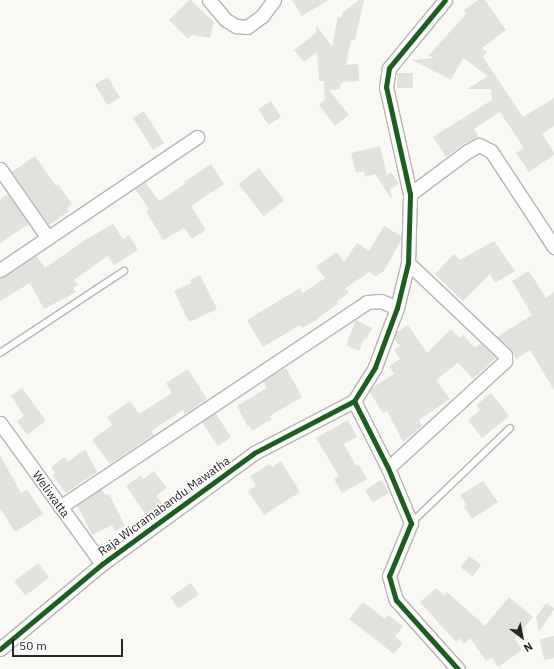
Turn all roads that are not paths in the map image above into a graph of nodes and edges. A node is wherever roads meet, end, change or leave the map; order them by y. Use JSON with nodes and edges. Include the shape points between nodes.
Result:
{"nodes":[{"id":1,"x":209,"y":0,"type":"edge"},
{"id":2,"x":274,"y":0,"type":"edge"},
{"id":3,"x":445,"y":0,"type":"edge"},
{"id":4,"x":198,"y":137,"type":"dead end"},
{"id":5,"x":0,"y":169,"type":"edge"},
{"id":6,"x":410,"y":194,"type":"junction"},
{"id":7,"x":48,"y":238,"type":"junction"},
{"id":8,"x":554,"y":247,"type":"edge"},
{"id":9,"x":408,"y":263,"type":"junction"},
{"id":10,"x":0,"y":270,"type":"edge"},
{"id":11,"x":124,"y":271,"type":"dead end"},
{"id":12,"x":397,"y":308,"type":"junction"},
{"id":13,"x":0,"y":353,"type":"edge"},
{"id":14,"x":354,"y":401,"type":"junction"},
{"id":15,"x":0,"y":423,"type":"edge"},
{"id":16,"x":510,"y":428,"type":"dead end"},
{"id":17,"x":388,"y":468,"type":"junction"},
{"id":18,"x":60,"y":506,"type":"junction"},
{"id":19,"x":411,"y":523,"type":"junction"},
{"id":20,"x":102,"y":564,"type":"junction"},
{"id":21,"x":0,"y":649,"type":"edge"},
{"id":22,"x":458,"y":669,"type":"edge"}],
"edges":[{"from":1,"to":2,"type":"street","via":[[226,20],[236,26],[247,27],[262,16]]},
{"from":3,"to":6,"type":"street","via":[[388,68],[386,87]]},
{"from":4,"to":7,"type":"street"},
{"from":5,"to":7,"type":"street"},
{"from":6,"to":8,"type":"street","via":[[479,145],[491,151]]},
{"from":6,"to":9,"type":"street"},
{"from":7,"to":10,"type":"street"},
{"from":9,"to":12,"type":"street"},
{"from":9,"to":17,"type":"street","via":[[505,355],[505,361]]},
{"from":11,"to":13,"type":"lane"},
{"from":12,"to":14,"type":"street","via":[[375,367]]},
{"from":12,"to":18,"type":"street","via":[[381,301],[367,302]]},
{"from":14,"to":17,"type":"street"},
{"from":14,"to":20,"type":"street","name":"Raja Wicramabandu Mawatha","via":[[254,453]]},
{"from":15,"to":18,"type":"street","name":"Weliwatta"},
{"from":16,"to":19,"type":"lane"},
{"from":17,"to":19,"type":"street"},
{"from":18,"to":20,"type":"street","name":"Weliwatta"},
{"from":19,"to":22,"type":"street","via":[[389,576],[396,600]]},
{"from":20,"to":21,"type":"street","name":"Raja Wicramabandu Mawatha"}]}
